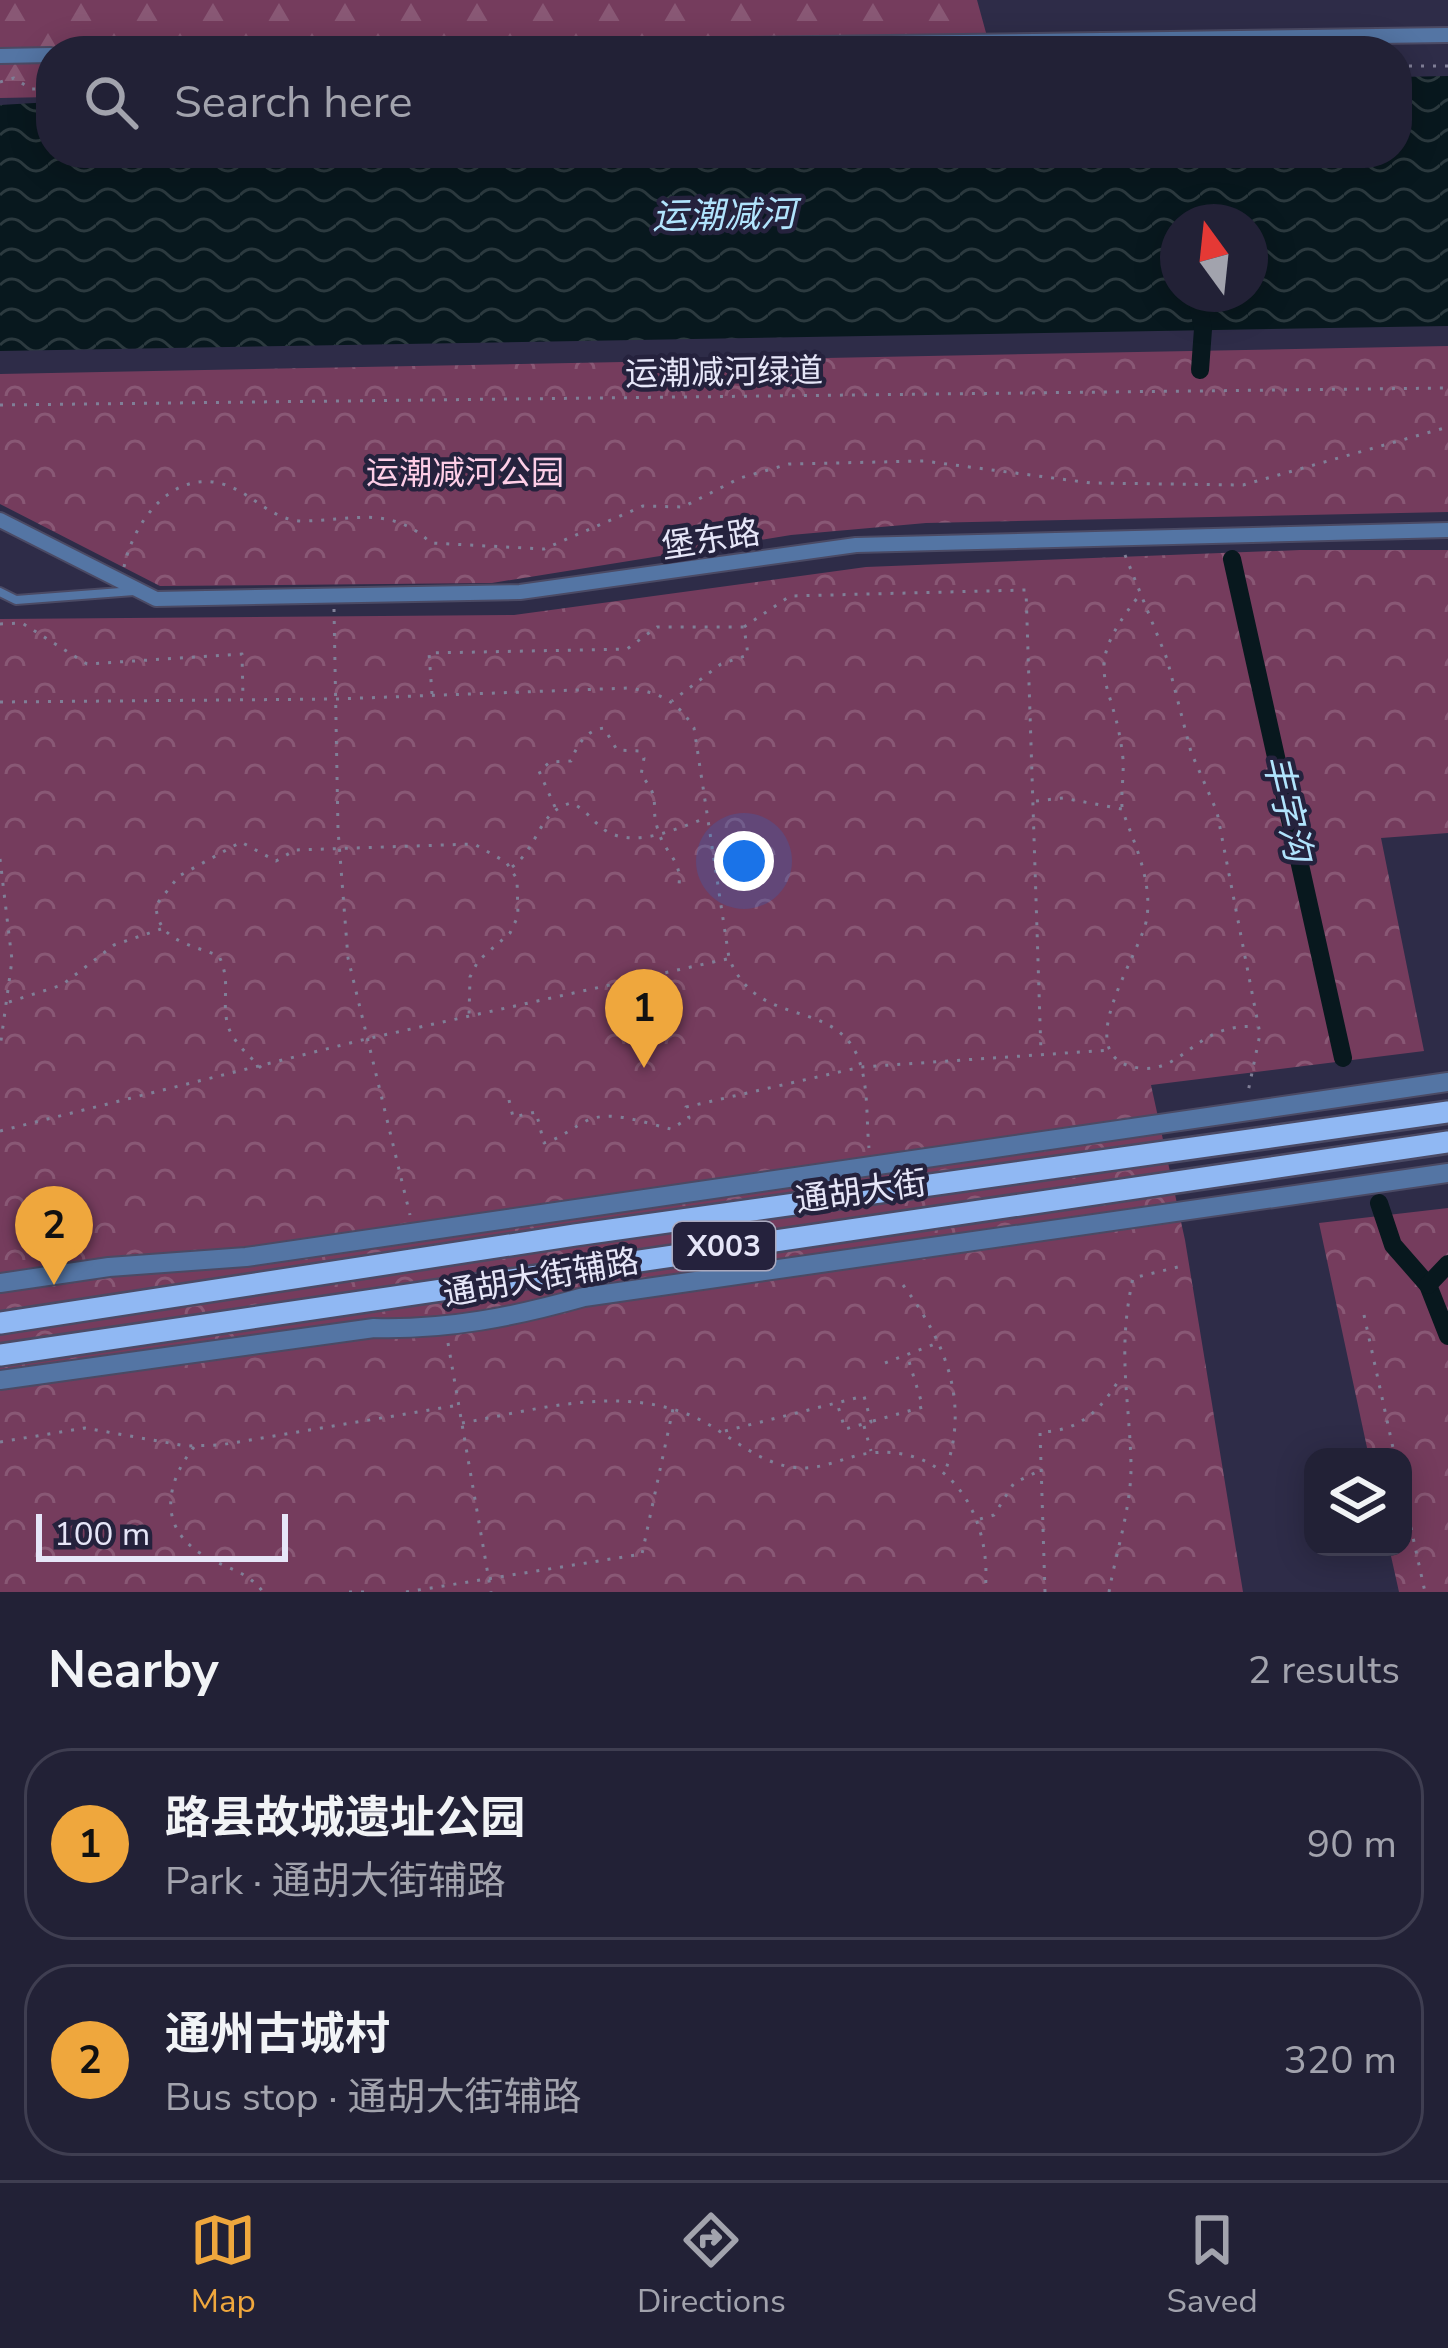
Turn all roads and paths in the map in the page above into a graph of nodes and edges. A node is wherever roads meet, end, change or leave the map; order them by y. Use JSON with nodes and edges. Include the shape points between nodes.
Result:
{"nodes":[{"id":1,"x":1448,"y":35,"type":"edge"},
{"id":2,"x":1378,"y":36,"type":"edge"},
{"id":3,"x":36,"y":55,"type":"edge"},
{"id":4,"x":0,"y":56,"type":"edge"},
{"id":5,"x":1412,"y":66,"type":"edge"},
{"id":6,"x":1448,"y":66,"type":"edge"},
{"id":7,"x":0,"y":82,"type":"edge"},
{"id":8,"x":36,"y":89,"type":"edge"},
{"id":9,"x":1448,"y":388,"type":"edge"},
{"id":10,"x":0,"y":405,"type":"edge"},
{"id":11,"x":1448,"y":427,"type":"edge"},
{"id":12,"x":0,"y":520,"type":"edge"},
{"id":13,"x":1448,"y":530,"type":"edge"},
{"id":14,"x":1122,"y":541,"type":"junction"},
{"id":15,"x":121,"y":581,"type":"junction"},
{"id":16,"x":140,"y":590,"type":"junction"},
{"id":17,"x":0,"y":592,"type":"edge"},
{"id":18,"x":333,"y":595,"type":"junction"},
{"id":19,"x":1139,"y":596,"type":"junction"},
{"id":20,"x":0,"y":624,"type":"edge"},
{"id":21,"x":744,"y":627,"type":"junction"},
{"id":22,"x":432,"y":695,"type":"junction"},
{"id":23,"x":336,"y":699,"type":"junction"},
{"id":24,"x":243,"y":700,"type":"junction"},
{"id":25,"x":672,"y":701,"type":"junction"},
{"id":26,"x":0,"y":702,"type":"edge"},
{"id":27,"x":1033,"y":801,"type":"junction"},
{"id":28,"x":555,"y":807,"type":"junction"},
{"id":29,"x":1122,"y":809,"type":"junction"},
{"id":30,"x":709,"y":817,"type":"junction"},
{"id":31,"x":658,"y":834,"type":"junction"},
{"id":32,"x":339,"y":850,"type":"junction"},
{"id":33,"x":0,"y":859,"type":"edge"},
{"id":34,"x":510,"y":868,"type":"junction"},
{"id":35,"x":679,"y":885,"type":"dead end"},
{"id":36,"x":161,"y":929,"type":"junction"},
{"id":37,"x":729,"y":958,"type":"junction"},
{"id":38,"x":8,"y":1003,"type":"junction"},
{"id":39,"x":469,"y":1016,"type":"junction"},
{"id":40,"x":1259,"y":1027,"type":"junction"},
{"id":41,"x":366,"y":1039,"type":"junction"},
{"id":42,"x":0,"y":1048,"type":"edge"},
{"id":43,"x":1110,"y":1050,"type":"junction"},
{"id":44,"x":1041,"y":1053,"type":"junction"},
{"id":45,"x":862,"y":1067,"type":"junction"},
{"id":46,"x":261,"y":1068,"type":"junction"},
{"id":47,"x":1448,"y":1082,"type":"edge"},
{"id":48,"x":1248,"y":1094,"type":"dead end"},
{"id":49,"x":509,"y":1100,"type":"dead end"},
{"id":50,"x":1448,"y":1112,"type":"edge"},
{"id":51,"x":0,"y":1131,"type":"edge"},
{"id":52,"x":1448,"y":1142,"type":"edge"},
{"id":53,"x":871,"y":1162,"type":"junction"},
{"id":54,"x":1448,"y":1174,"type":"edge"},
{"id":55,"x":410,"y":1215,"type":"dead end"},
{"id":56,"x":1178,"y":1267,"type":"dead end"},
{"id":57,"x":0,"y":1283,"type":"edge"},
{"id":58,"x":902,"y":1285,"type":"dead end"},
{"id":59,"x":1364,"y":1315,"type":"dead end"},
{"id":60,"x":0,"y":1323,"type":"edge"},
{"id":61,"x":447,"y":1336,"type":"dead end"},
{"id":62,"x":940,"y":1341,"type":"junction"},
{"id":63,"x":0,"y":1355,"type":"edge"},
{"id":64,"x":908,"y":1355,"type":"junction"},
{"id":65,"x":885,"y":1363,"type":"dead end"},
{"id":66,"x":1121,"y":1377,"type":"junction"},
{"id":67,"x":0,"y":1380,"type":"edge"},
{"id":68,"x":837,"y":1402,"type":"junction"},
{"id":69,"x":459,"y":1405,"type":"junction"},
{"id":70,"x":673,"y":1409,"type":"junction"},
{"id":71,"x":871,"y":1422,"type":"junction"},
{"id":72,"x":462,"y":1423,"type":"junction"},
{"id":73,"x":863,"y":1424,"type":"junction"},
{"id":74,"x":723,"y":1432,"type":"junction"},
{"id":75,"x":0,"y":1442,"type":"edge"},
{"id":76,"x":195,"y":1445,"type":"junction"},
{"id":77,"x":1393,"y":1448,"type":"edge"},
{"id":78,"x":872,"y":1453,"type":"junction"},
{"id":79,"x":1041,"y":1470,"type":"junction"},
{"id":80,"x":946,"y":1471,"type":"junction"},
{"id":81,"x":979,"y":1519,"type":"junction"},
{"id":82,"x":1412,"y":1533,"type":"edge"},
{"id":83,"x":489,"y":1577,"type":"junction"},
{"id":84,"x":263,"y":1592,"type":"edge"},
{"id":85,"x":349,"y":1592,"type":"edge"},
{"id":86,"x":365,"y":1592,"type":"edge"},
{"id":87,"x":406,"y":1592,"type":"edge"},
{"id":88,"x":491,"y":1592,"type":"edge"},
{"id":89,"x":985,"y":1592,"type":"edge"},
{"id":90,"x":1045,"y":1592,"type":"edge"},
{"id":91,"x":1108,"y":1592,"type":"edge"},
{"id":92,"x":1425,"y":1592,"type":"edge"}],
"edges":[{"from":1,"to":2,"type":"street"},
{"from":3,"to":4,"type":"street"},
{"from":5,"to":6,"type":"path"},
{"from":7,"to":8,"type":"path","via":[[14,78]]},
{"from":9,"to":10,"type":"path","name":"运潮减河绿道"},
{"from":11,"to":15,"type":"path","via":[[1243,485],[1091,483],[924,461],[789,464],[683,507],[644,506],[544,549],[431,543],[411,524],[366,517],[299,521],[225,484],[191,484],[166,495],[130,536]]},
{"from":12,"to":15,"type":"street","name":"堡东路"},
{"from":13,"to":14,"type":"street","name":"堡东路"},
{"from":14,"to":18,"type":"street","name":"堡东路","via":[[856,544],[520,592]]},
{"from":14,"to":19,"type":"path"},
{"from":15,"to":16,"type":"street","name":"堡东路"},
{"from":16,"to":17,"type":"lane","via":[[16,600]]},
{"from":16,"to":18,"type":"street","name":"堡东路","via":[[157,598]]},
{"from":18,"to":23,"type":"path"},
{"from":19,"to":29,"type":"path","via":[[1102,656],[1124,762]]},
{"from":19,"to":40,"type":"path","via":[[1217,812]]},
{"from":20,"to":24,"type":"path","via":[[22,623],[87,664],[242,654]]},
{"from":21,"to":22,"type":"path","via":[[657,627],[627,649],[429,653]]},
{"from":21,"to":25,"type":"path","via":[[748,655],[721,664]]},
{"from":21,"to":27,"type":"path","via":[[790,596],[1026,590]]},
{"from":22,"to":23,"type":"path"},
{"from":22,"to":25,"type":"path","via":[[629,688]]},
{"from":23,"to":24,"type":"path"},
{"from":23,"to":32,"type":"path"},
{"from":24,"to":26,"type":"path"},
{"from":25,"to":30,"type":"path","via":[[694,728]]},
{"from":27,"to":29,"type":"path"},
{"from":27,"to":44,"type":"path"},
{"from":28,"to":31,"type":"path","via":[[584,808],[609,833]]},
{"from":28,"to":31,"type":"path","via":[[539,771],[571,761],[578,743],[604,728],[617,750],[644,758],[639,768],[656,793]]},
{"from":28,"to":34,"type":"path","via":[[533,851]]},
{"from":29,"to":43,"type":"path","via":[[1146,879],[1148,914],[1113,997],[1105,1032]]},
{"from":30,"to":31,"type":"path"},
{"from":30,"to":37,"type":"path"},
{"from":31,"to":35,"type":"path","via":[[676,857]]},
{"from":32,"to":34,"type":"path","via":[[474,844]]},
{"from":32,"to":36,"type":"path","via":[[295,850],[276,861],[242,842],[165,890],[155,905]]},
{"from":32,"to":41,"type":"path","via":[[348,958]]},
{"from":33,"to":38,"type":"path","via":[[12,960]]},
{"from":34,"to":39,"type":"path","via":[[518,916],[470,977]]},
{"from":36,"to":38,"type":"path","via":[[114,945],[62,985]]},
{"from":36,"to":46,"type":"path","via":[[219,956],[230,984],[233,1039]]},
{"from":37,"to":39,"type":"path"},
{"from":37,"to":45,"type":"path","via":[[754,997],[840,1031]]},
{"from":38,"to":42,"type":"path"},
{"from":39,"to":41,"type":"path"},
{"from":40,"to":43,"type":"path","via":[[1233,1024],[1207,1033],[1177,1059],[1140,1068]]},
{"from":40,"to":48,"type":"path"},
{"from":41,"to":46,"type":"path"},
{"from":41,"to":55,"type":"path"},
{"from":43,"to":44,"type":"path"},
{"from":44,"to":45,"type":"path"},
{"from":45,"to":49,"type":"path","via":[[686,1107],[689,1118],[671,1129],[609,1116],[544,1143],[536,1112],[513,1117]]},
{"from":45,"to":53,"type":"path"},
{"from":46,"to":51,"type":"path"},
{"from":47,"to":53,"type":"street","name":"通胡大街辅路"},
{"from":50,"to":60,"type":"main road","name":"通胡大街","number":"X003"},
{"from":52,"to":63,"type":"main road","name":"通胡大街","number":"X003"},
{"from":53,"to":57,"type":"street","name":"通胡大街辅路","via":[[246,1257]]},
{"from":54,"to":67,"type":"street","name":"通胡大街辅路","via":[[584,1297],[514,1317],[374,1328]]},
{"from":56,"to":66,"type":"path","via":[[1133,1278]]},
{"from":58,"to":62,"type":"path"},
{"from":59,"to":77,"type":"path"},
{"from":61,"to":69,"type":"path"},
{"from":62,"to":64,"type":"path"},
{"from":62,"to":80,"type":"path","via":[[956,1406]]},
{"from":64,"to":65,"type":"path"},
{"from":64,"to":71,"type":"path","via":[[923,1408]]},
{"from":66,"to":79,"type":"path","via":[[1069,1431],[1040,1432]]},
{"from":66,"to":91,"type":"path","via":[[1131,1466]]},
{"from":68,"to":71,"type":"path","via":[[863,1396]]},
{"from":68,"to":73,"type":"path","via":[[845,1429]]},
{"from":68,"to":74,"type":"path"},
{"from":69,"to":72,"type":"path"},
{"from":69,"to":76,"type":"path"},
{"from":70,"to":72,"type":"path","via":[[593,1402]]},
{"from":70,"to":74,"type":"path"},
{"from":70,"to":83,"type":"path","via":[[642,1554]]},
{"from":71,"to":73,"type":"path"},
{"from":72,"to":83,"type":"path"},
{"from":73,"to":78,"type":"path"},
{"from":74,"to":78,"type":"path","via":[[788,1466],[830,1466]]},
{"from":75,"to":76,"type":"path","via":[[85,1428]]},
{"from":76,"to":84,"type":"path","via":[[170,1485],[173,1522],[203,1556],[246,1574]]},
{"from":78,"to":80,"type":"path"},
{"from":79,"to":81,"type":"path","via":[[1014,1483],[994,1515]]},
{"from":79,"to":90,"type":"path"},
{"from":80,"to":81,"type":"path"},
{"from":81,"to":89,"type":"path"},
{"from":82,"to":92,"type":"path"},
{"from":83,"to":87,"type":"path"},
{"from":83,"to":88,"type":"path"},
{"from":85,"to":86,"type":"path"}]}
